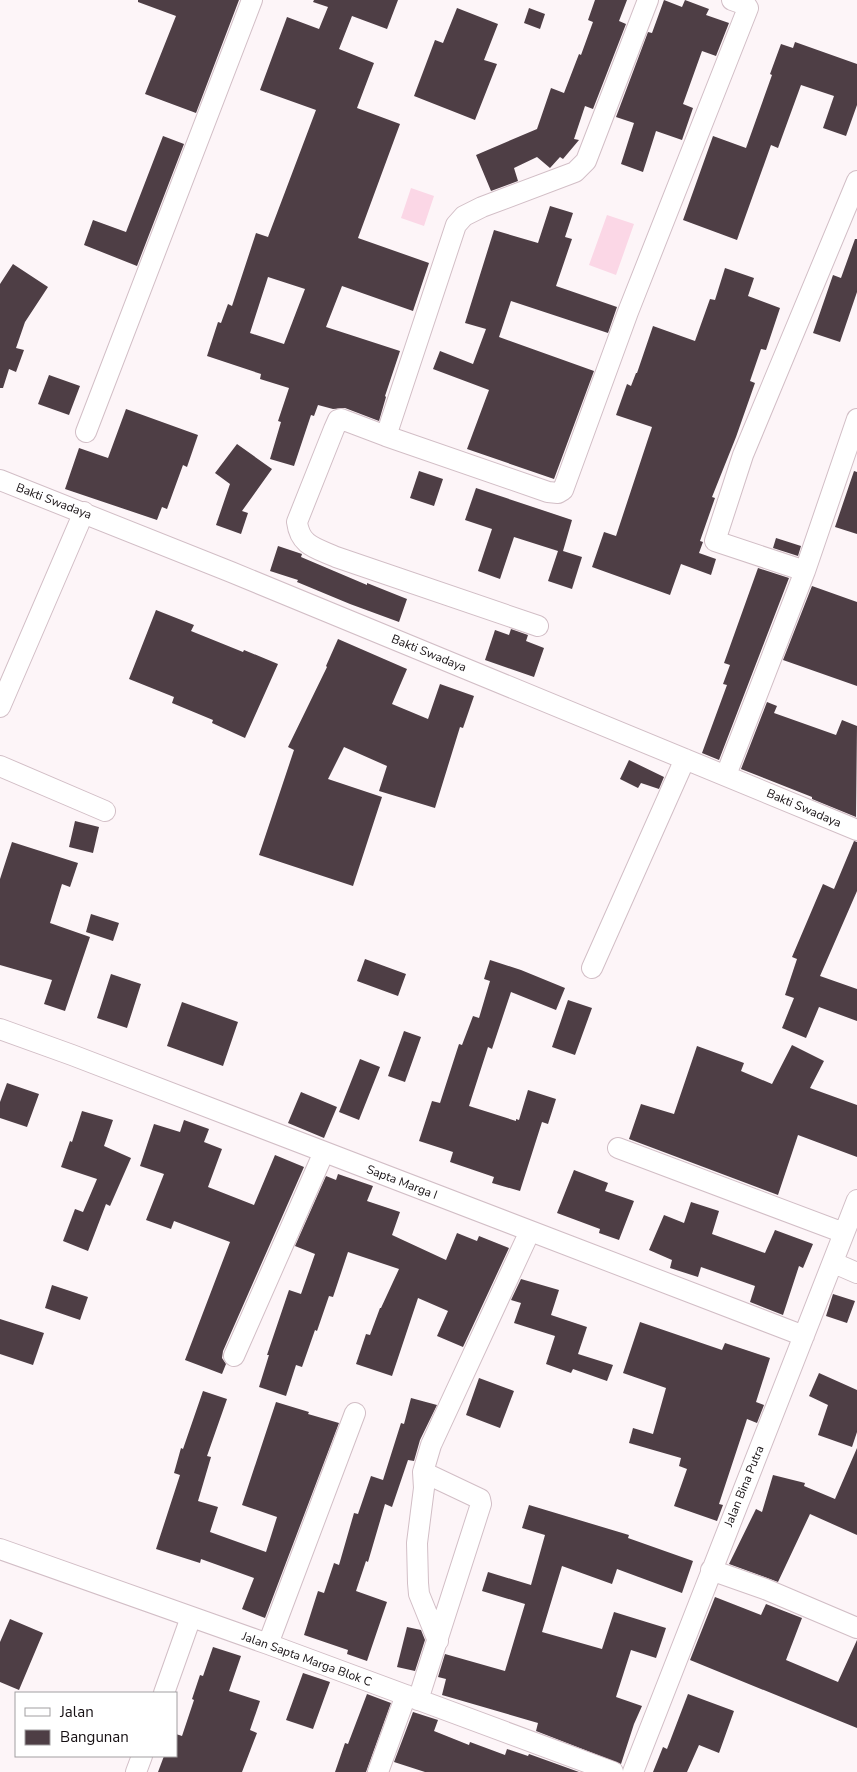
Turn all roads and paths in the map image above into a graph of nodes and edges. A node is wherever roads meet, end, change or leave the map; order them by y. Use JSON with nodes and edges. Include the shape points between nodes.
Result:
{"nodes":[{"id":1,"x":252,"y":0,"type":"edge"},
{"id":2,"x":648,"y":0,"type":"edge"},
{"id":3,"x":732,"y":0,"type":"edge"},
{"id":4,"x":857,"y":182,"type":"edge"},
{"id":5,"x":857,"y":420,"type":"edge"},
{"id":6,"x":86,"y":432,"type":"dead end"},
{"id":7,"x":386,"y":436,"type":"junction"},
{"id":8,"x":0,"y":480,"type":"edge"},
{"id":9,"x":84,"y":512,"type":"junction"},
{"id":10,"x":805,"y":571,"type":"junction"},
{"id":11,"x":538,"y":626,"type":"dead end"},
{"id":12,"x":0,"y":707,"type":"edge"},
{"id":13,"x":685,"y":759,"type":"junction"},
{"id":14,"x":0,"y":766,"type":"edge"},
{"id":15,"x":726,"y":775,"type":"junction"},
{"id":16,"x":105,"y":811,"type":"dead end"},
{"id":17,"x":857,"y":830,"type":"edge"},
{"id":18,"x":592,"y":968,"type":"dead end"},
{"id":19,"x":0,"y":1030,"type":"edge"},
{"id":20,"x":618,"y":1148,"type":"dead end"},
{"id":21,"x":324,"y":1152,"type":"junction"},
{"id":22,"x":857,"y":1200,"type":"edge"},
{"id":23,"x":530,"y":1231,"type":"junction"},
{"id":24,"x":844,"y":1233,"type":"junction"},
{"id":25,"x":834,"y":1263,"type":"junction"},
{"id":26,"x":857,"y":1273,"type":"edge"},
{"id":27,"x":804,"y":1336,"type":"junction"},
{"id":28,"x":234,"y":1356,"type":"dead end"},
{"id":29,"x":355,"y":1413,"type":"dead end"},
{"id":30,"x":423,"y":1472,"type":"junction"},
{"id":31,"x":0,"y":1549,"type":"edge"},
{"id":32,"x":711,"y":1570,"type":"junction"},
{"id":33,"x":191,"y":1617,"type":"junction"},
{"id":34,"x":857,"y":1628,"type":"edge"},
{"id":35,"x":438,"y":1641,"type":"junction"},
{"id":36,"x":268,"y":1644,"type":"junction"},
{"id":37,"x":164,"y":1692,"type":"edge"},
{"id":38,"x":412,"y":1697,"type":"junction"},
{"id":39,"x":142,"y":1757,"type":"edge"},
{"id":40,"x":136,"y":1772,"type":"edge"},
{"id":41,"x":378,"y":1772,"type":"edge"},
{"id":42,"x":613,"y":1772,"type":"edge"},
{"id":43,"x":633,"y":1772,"type":"edge"}],
"edges":[{"from":1,"to":6,"type":"street"},
{"from":2,"to":7,"type":"street","via":[[581,168],[482,207],[464,216],[456,225]]},
{"from":3,"to":7,"type":"street","via":[[748,8],[626,318],[563,490],[548,492]]},
{"from":4,"to":10,"type":"street","via":[[743,455],[715,541]]},
{"from":5,"to":10,"type":"street"},
{"from":7,"to":11,"type":"street","via":[[338,420],[298,522],[300,535],[308,544],[336,557]]},
{"from":8,"to":9,"type":"street","name":"Bakti Swadaya"},
{"from":9,"to":12,"type":"street"},
{"from":9,"to":13,"type":"street","name":"Bakti Swadaya"},
{"from":10,"to":15,"type":"street"},
{"from":13,"to":15,"type":"street","name":"Bakti Swadaya"},
{"from":13,"to":18,"type":"street"},
{"from":14,"to":16,"type":"street"},
{"from":15,"to":17,"type":"street","name":"Bakti Swadaya"},
{"from":19,"to":21,"type":"street","name":"Sapta Marga I"},
{"from":20,"to":24,"type":"street"},
{"from":21,"to":23,"type":"street","name":"Sapta Marga I"},
{"from":21,"to":28,"type":"street"},
{"from":22,"to":24,"type":"street","name":"Jalan Bina Putra"},
{"from":23,"to":27,"type":"street","name":"Sapta Marga I"},
{"from":23,"to":30,"type":"street","via":[[431,1445]]},
{"from":24,"to":25,"type":"street","name":"Jalan Bina Putra"},
{"from":25,"to":26,"type":"street"},
{"from":25,"to":27,"type":"street","name":"Jalan Bina Putra"},
{"from":27,"to":32,"type":"street","name":"Jalan Bina Putra"},
{"from":29,"to":36,"type":"street"},
{"from":30,"to":35,"type":"street","via":[[417,1543],[418,1583],[419,1594]]},
{"from":30,"to":35,"type":"street","via":[[480,1499],[481,1504]]},
{"from":31,"to":33,"type":"street","name":"Jalan Sapta Marga Blok C"},
{"from":32,"to":34,"type":"street"},
{"from":32,"to":43,"type":"street","name":"Jalan Bina Putra"},
{"from":33,"to":36,"type":"street","name":"Jalan Sapta Marga Blok C"},
{"from":33,"to":37,"type":"street"},
{"from":35,"to":38,"type":"street"},
{"from":36,"to":38,"type":"street","name":"Jalan Sapta Marga Blok C"},
{"from":38,"to":41,"type":"street"},
{"from":38,"to":42,"type":"street","name":"Jalan Sapta Marga Blok C"},
{"from":39,"to":40,"type":"street"}]}
